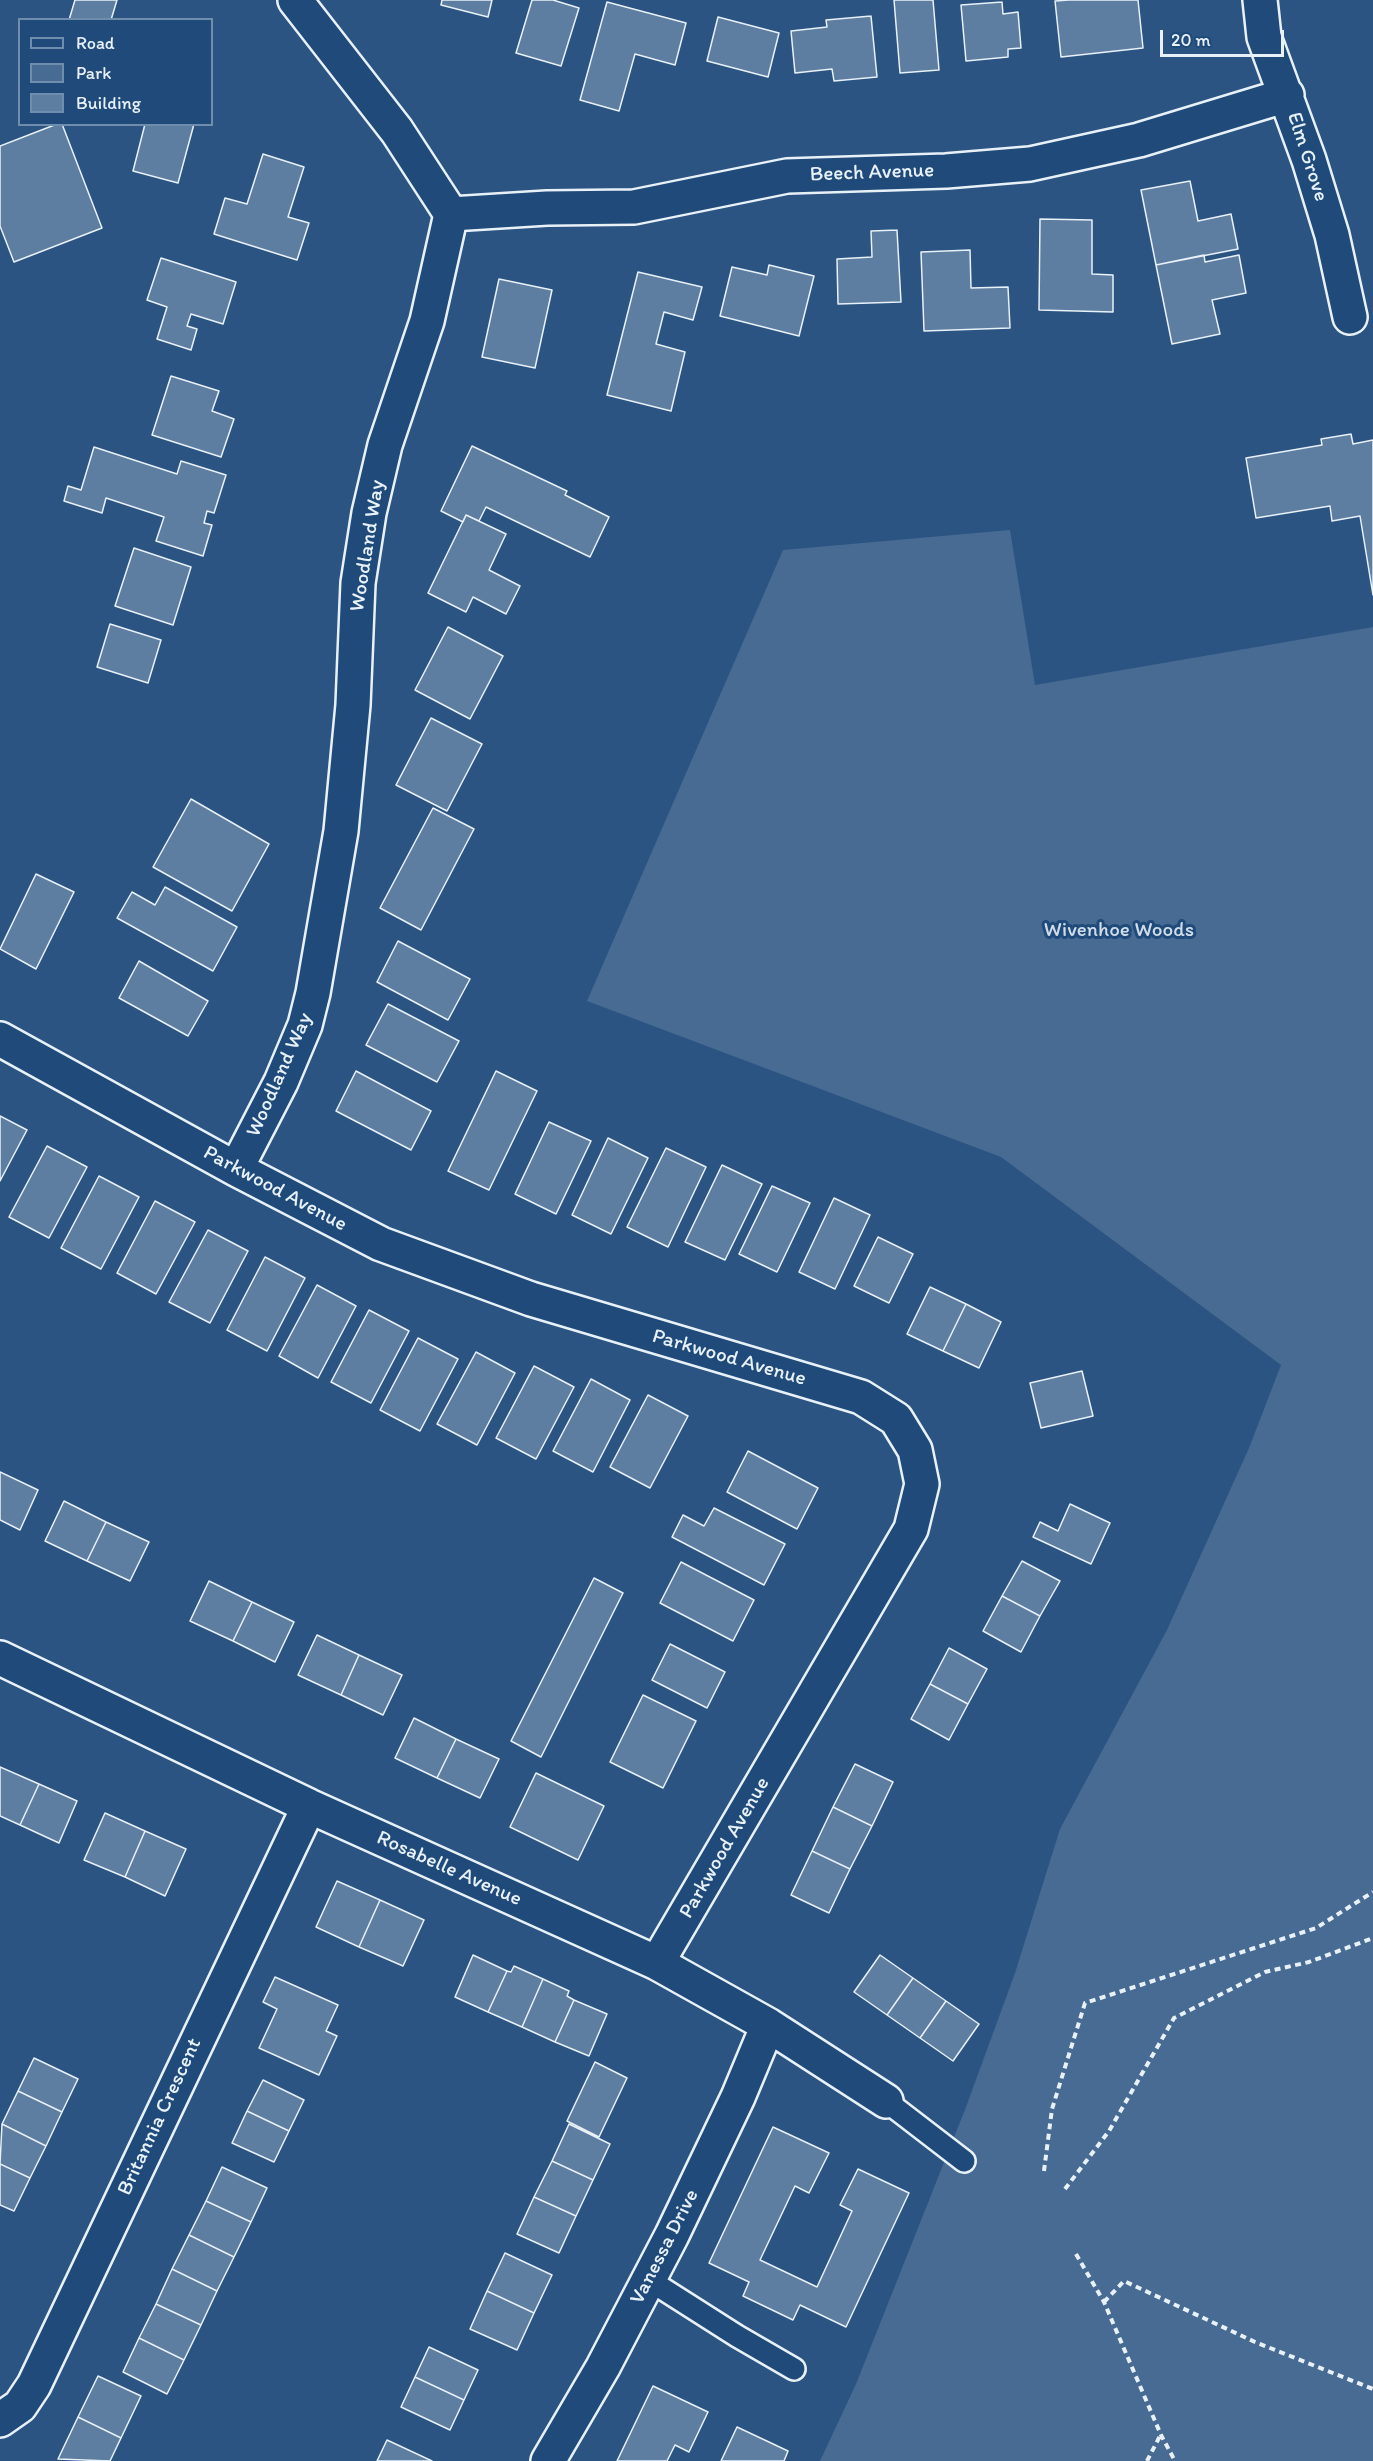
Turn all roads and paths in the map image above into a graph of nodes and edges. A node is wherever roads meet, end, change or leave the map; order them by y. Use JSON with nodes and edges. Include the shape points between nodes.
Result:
{"nodes":[{"id":1,"x":295,"y":0,"type":"edge"},
{"id":2,"x":1260,"y":0,"type":"edge"},
{"id":3,"x":1287,"y":95,"type":"junction"},
{"id":4,"x":451,"y":214,"type":"junction"},
{"id":5,"x":1350,"y":317,"type":"dead end"},
{"id":6,"x":0,"y":1039,"type":"edge"},
{"id":7,"x":236,"y":1169,"type":"junction"},
{"id":8,"x":0,"y":1658,"type":"edge"},
{"id":9,"x":309,"y":1806,"type":"junction"},
{"id":10,"x":1373,"y":1892,"type":"edge"},
{"id":11,"x":1373,"y":1938,"type":"edge"},
{"id":12,"x":657,"y":1963,"type":"junction"},
{"id":13,"x":768,"y":2025,"type":"junction"},
{"id":14,"x":886,"y":2101,"type":"joint"},
{"id":15,"x":964,"y":2161,"type":"dead end"},
{"id":16,"x":1044,"y":2171,"type":"dead end"},
{"id":17,"x":1065,"y":2189,"type":"dead end"},
{"id":18,"x":1076,"y":2254,"type":"dead end"},
{"id":19,"x":649,"y":2280,"type":"junction"},
{"id":20,"x":1104,"y":2301,"type":"junction"},
{"id":21,"x":794,"y":2369,"type":"dead end"},
{"id":22,"x":1373,"y":2389,"type":"edge"},
{"id":23,"x":0,"y":2420,"type":"edge"},
{"id":24,"x":1161,"y":2435,"type":"junction"},
{"id":25,"x":548,"y":2461,"type":"edge"},
{"id":26,"x":1147,"y":2461,"type":"edge"},
{"id":27,"x":1175,"y":2461,"type":"edge"}],
"edges":[{"from":1,"to":4,"type":"street","via":[[397,131]]},
{"from":2,"to":3,"type":"street","name":"Elm Grove","via":[[1264,36]]},
{"from":3,"to":4,"type":"street","name":"Beech Avenue","via":[[1139,140],[1030,164],[787,176],[634,207]]},
{"from":3,"to":5,"type":"street","name":"Elm Grove","via":[[1332,235]]},
{"from":4,"to":7,"type":"street","name":"Woodland Way","via":[[427,321],[386,445],[369,513],[358,583],[353,705],[341,831],[314,993],[281,1082]]},
{"from":6,"to":7,"type":"street","name":"Parkwood Avenue"},
{"from":7,"to":12,"type":"street","name":"Parkwood Avenue","via":[[381,1244],[509,1292],[861,1397],[896,1419],[915,1450],[922,1484],[911,1529]]},
{"from":8,"to":9,"type":"street","name":"Rosabelle Avenue"},
{"from":9,"to":12,"type":"street","name":"Rosabelle Avenue"},
{"from":9,"to":23,"type":"street","name":"Britannia Crescent","via":[[34,2385],[20,2406]]},
{"from":10,"to":16,"type":"path","via":[[1316,1928],[1085,2003],[1052,2109]]},
{"from":11,"to":17,"type":"path","via":[[1309,1962],[1265,1972],[1174,2018],[1109,2131]]},
{"from":12,"to":13,"type":"street","name":"Rosabelle Avenue"},
{"from":13,"to":14,"type":"street","name":"Rosabelle Avenue"},
{"from":13,"to":19,"type":"street","name":"Vanessa Drive","via":[[738,2097]]},
{"from":14,"to":15,"type":"lane"},
{"from":18,"to":20,"type":"path"},
{"from":19,"to":21,"type":"lane"},
{"from":19,"to":25,"type":"street","name":"Vanessa Drive"},
{"from":20,"to":22,"type":"path","via":[[1124,2281],[1255,2342]]},
{"from":20,"to":24,"type":"path"},
{"from":24,"to":26,"type":"path"},
{"from":24,"to":27,"type":"path"}]}
